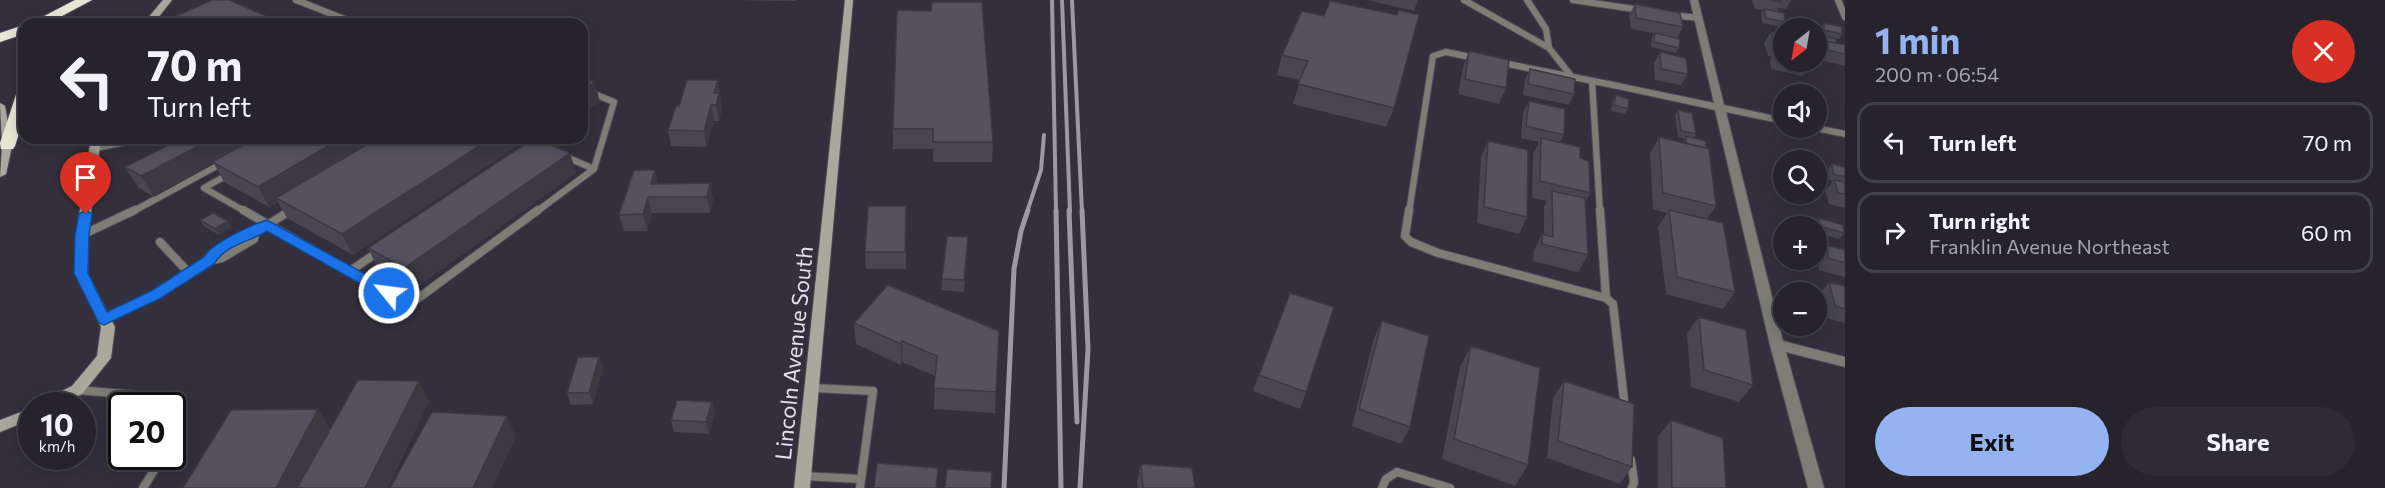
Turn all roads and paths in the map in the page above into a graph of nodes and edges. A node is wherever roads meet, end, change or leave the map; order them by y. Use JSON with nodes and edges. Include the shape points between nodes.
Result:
{"nodes":[{"id":1,"x":85,"y":0,"type":"edge"},
{"id":2,"x":91,"y":0,"type":"edge"},
{"id":3,"x":168,"y":0,"type":"edge"},
{"id":4,"x":296,"y":0,"type":"edge"},
{"id":5,"x":849,"y":0,"type":"edge"},
{"id":6,"x":1464,"y":0,"type":"edge"},
{"id":7,"x":1527,"y":0,"type":"edge"},
{"id":8,"x":1573,"y":0,"type":"edge"},
{"id":9,"x":1695,"y":0,"type":"edge"},
{"id":10,"x":1838,"y":0,"type":"edge"},
{"id":11,"x":1654,"y":12,"type":"edge"},
{"id":12,"x":1665,"y":14,"type":"edge"},
{"id":13,"x":1845,"y":17,"type":"edge"},
{"id":14,"x":48,"y":18,"type":"edge"},
{"id":15,"x":70,"y":18,"type":"edge"},
{"id":16,"x":153,"y":18,"type":"edge"},
{"id":17,"x":342,"y":18,"type":"edge"},
{"id":18,"x":1699,"y":18,"type":"junction"},
{"id":19,"x":18,"y":31,"type":"edge"},
{"id":20,"x":0,"y":38,"type":"edge"},
{"id":21,"x":1550,"y":48,"type":"junction"},
{"id":22,"x":1479,"y":58,"type":"edge"},
{"id":23,"x":1490,"y":61,"type":"edge"},
{"id":24,"x":1572,"y":77,"type":"junction"},
{"id":25,"x":1592,"y":81,"type":"junction"},
{"id":26,"x":1618,"y":86,"type":"joint"},
{"id":27,"x":588,"y":91,"type":"edge"},
{"id":28,"x":0,"y":106,"type":"edge"},
{"id":29,"x":1722,"y":109,"type":"junction"},
{"id":30,"x":18,"y":113,"type":"edge"},
{"id":31,"x":1773,"y":119,"type":"edge"},
{"id":32,"x":1827,"y":131,"type":"edge"},
{"id":33,"x":1845,"y":134,"type":"edge"},
{"id":34,"x":96,"y":144,"type":"edge"},
{"id":35,"x":539,"y":144,"type":"joint"},
{"id":36,"x":7,"y":146,"type":"junction"},
{"id":37,"x":548,"y":148,"type":"edge"},
{"id":38,"x":529,"y":151,"type":"edge"},
{"id":39,"x":557,"y":153,"type":"edge"},
{"id":40,"x":230,"y":159,"type":"edge"},
{"id":41,"x":594,"y":169,"type":"junction"},
{"id":42,"x":234,"y":172,"type":"edge"},
{"id":43,"x":0,"y":174,"type":"edge"},
{"id":44,"x":297,"y":206,"type":"edge"},
{"id":45,"x":267,"y":225,"type":"junction"},
{"id":46,"x":82,"y":235,"type":"junction"},
{"id":47,"x":160,"y":242,"type":"dead end"},
{"id":48,"x":390,"y":245,"type":"edge"},
{"id":49,"x":350,"y":271,"type":"junction"},
{"id":50,"x":188,"y":272,"type":"junction"},
{"id":51,"x":1606,"y":298,"type":"junction"},
{"id":52,"x":104,"y":320,"type":"junction"},
{"id":53,"x":1777,"y":345,"type":"junction"},
{"id":54,"x":1845,"y":362,"type":"edge"},
{"id":55,"x":813,"y":388,"type":"junction"},
{"id":56,"x":77,"y":390,"type":"junction"},
{"id":57,"x":73,"y":392,"type":"edge"},
{"id":58,"x":108,"y":393,"type":"edge"},
{"id":59,"x":18,"y":419,"type":"edge"},
{"id":60,"x":1627,"y":423,"type":"edge"},
{"id":61,"x":0,"y":426,"type":"edge"},
{"id":62,"x":1630,"y":446,"type":"edge"},
{"id":63,"x":154,"y":470,"type":"edge"},
{"id":64,"x":802,"y":482,"type":"edge"},
{"id":65,"x":860,"y":484,"type":"edge"},
{"id":66,"x":143,"y":488,"type":"edge"},
{"id":67,"x":1382,"y":488,"type":"edge"},
{"id":68,"x":1450,"y":488,"type":"edge"},
{"id":69,"x":1632,"y":488,"type":"edge"},
{"id":70,"x":1816,"y":488,"type":"edge"}],
"edges":[{"from":1,"to":14,"type":"highway"},
{"from":2,"to":15,"type":"highway"},
{"from":3,"to":16,"type":"street"},
{"from":4,"to":17,"type":"lane"},
{"from":5,"to":55,"type":"street","name":"Lincoln Avenue South"},
{"from":6,"to":21,"type":"lane"},
{"from":7,"to":21,"type":"lane","via":[[1546,29]]},
{"from":8,"to":11,"type":"lane"},
{"from":9,"to":18,"type":"street"},
{"from":10,"to":13,"type":"lane"},
{"from":12,"to":18,"type":"lane"},
{"from":18,"to":29,"type":"street"},
{"from":19,"to":20,"type":"highway"},
{"from":21,"to":24,"type":"lane"},
{"from":22,"to":51,"type":"lane","via":[[1446,52],[1433,56],[1405,236],[1438,253]]},
{"from":23,"to":24,"type":"lane"},
{"from":24,"to":25,"type":"lane"},
{"from":25,"to":26,"type":"lane"},
{"from":25,"to":51,"type":"lane"},
{"from":26,"to":29,"type":"street"},
{"from":27,"to":41,"type":"lane","via":[[614,102]]},
{"from":28,"to":36,"type":"street"},
{"from":29,"to":31,"type":"street"},
{"from":29,"to":53,"type":"street"},
{"from":30,"to":36,"type":"highway"},
{"from":32,"to":33,"type":"street"},
{"from":34,"to":46,"type":"street"},
{"from":35,"to":37,"type":"lane"},
{"from":35,"to":38,"type":"lane"},
{"from":36,"to":43,"type":"street"},
{"from":39,"to":41,"type":"lane"},
{"from":40,"to":46,"type":"lane"},
{"from":41,"to":49,"type":"lane","via":[[409,304]]},
{"from":42,"to":45,"type":"lane","via":[[204,188]]},
{"from":44,"to":45,"type":"lane"},
{"from":45,"to":49,"type":"lane"},
{"from":45,"to":50,"type":"lane","via":[[256,232],[254,239]]},
{"from":46,"to":52,"type":"street","via":[[81,273]]},
{"from":47,"to":50,"type":"lane"},
{"from":48,"to":49,"type":"lane"},
{"from":50,"to":52,"type":"lane","via":[[156,294]]},
{"from":51,"to":60,"type":"lane","via":[[1613,304]]},
{"from":52,"to":56,"type":"street","via":[[108,327],[104,358]]},
{"from":53,"to":54,"type":"street"},
{"from":53,"to":70,"type":"street"},
{"from":55,"to":64,"type":"street","name":"Lincoln Avenue South"},
{"from":55,"to":65,"type":"lane","via":[[873,391]]},
{"from":56,"to":57,"type":"street"},
{"from":56,"to":58,"type":"lane"},
{"from":59,"to":61,"type":"street"},
{"from":62,"to":69,"type":"lane"},
{"from":63,"to":66,"type":"lane"},
{"from":64,"to":65,"type":"lane"},
{"from":67,"to":68,"type":"lane","via":[[1386,478],[1397,472]]}]}
